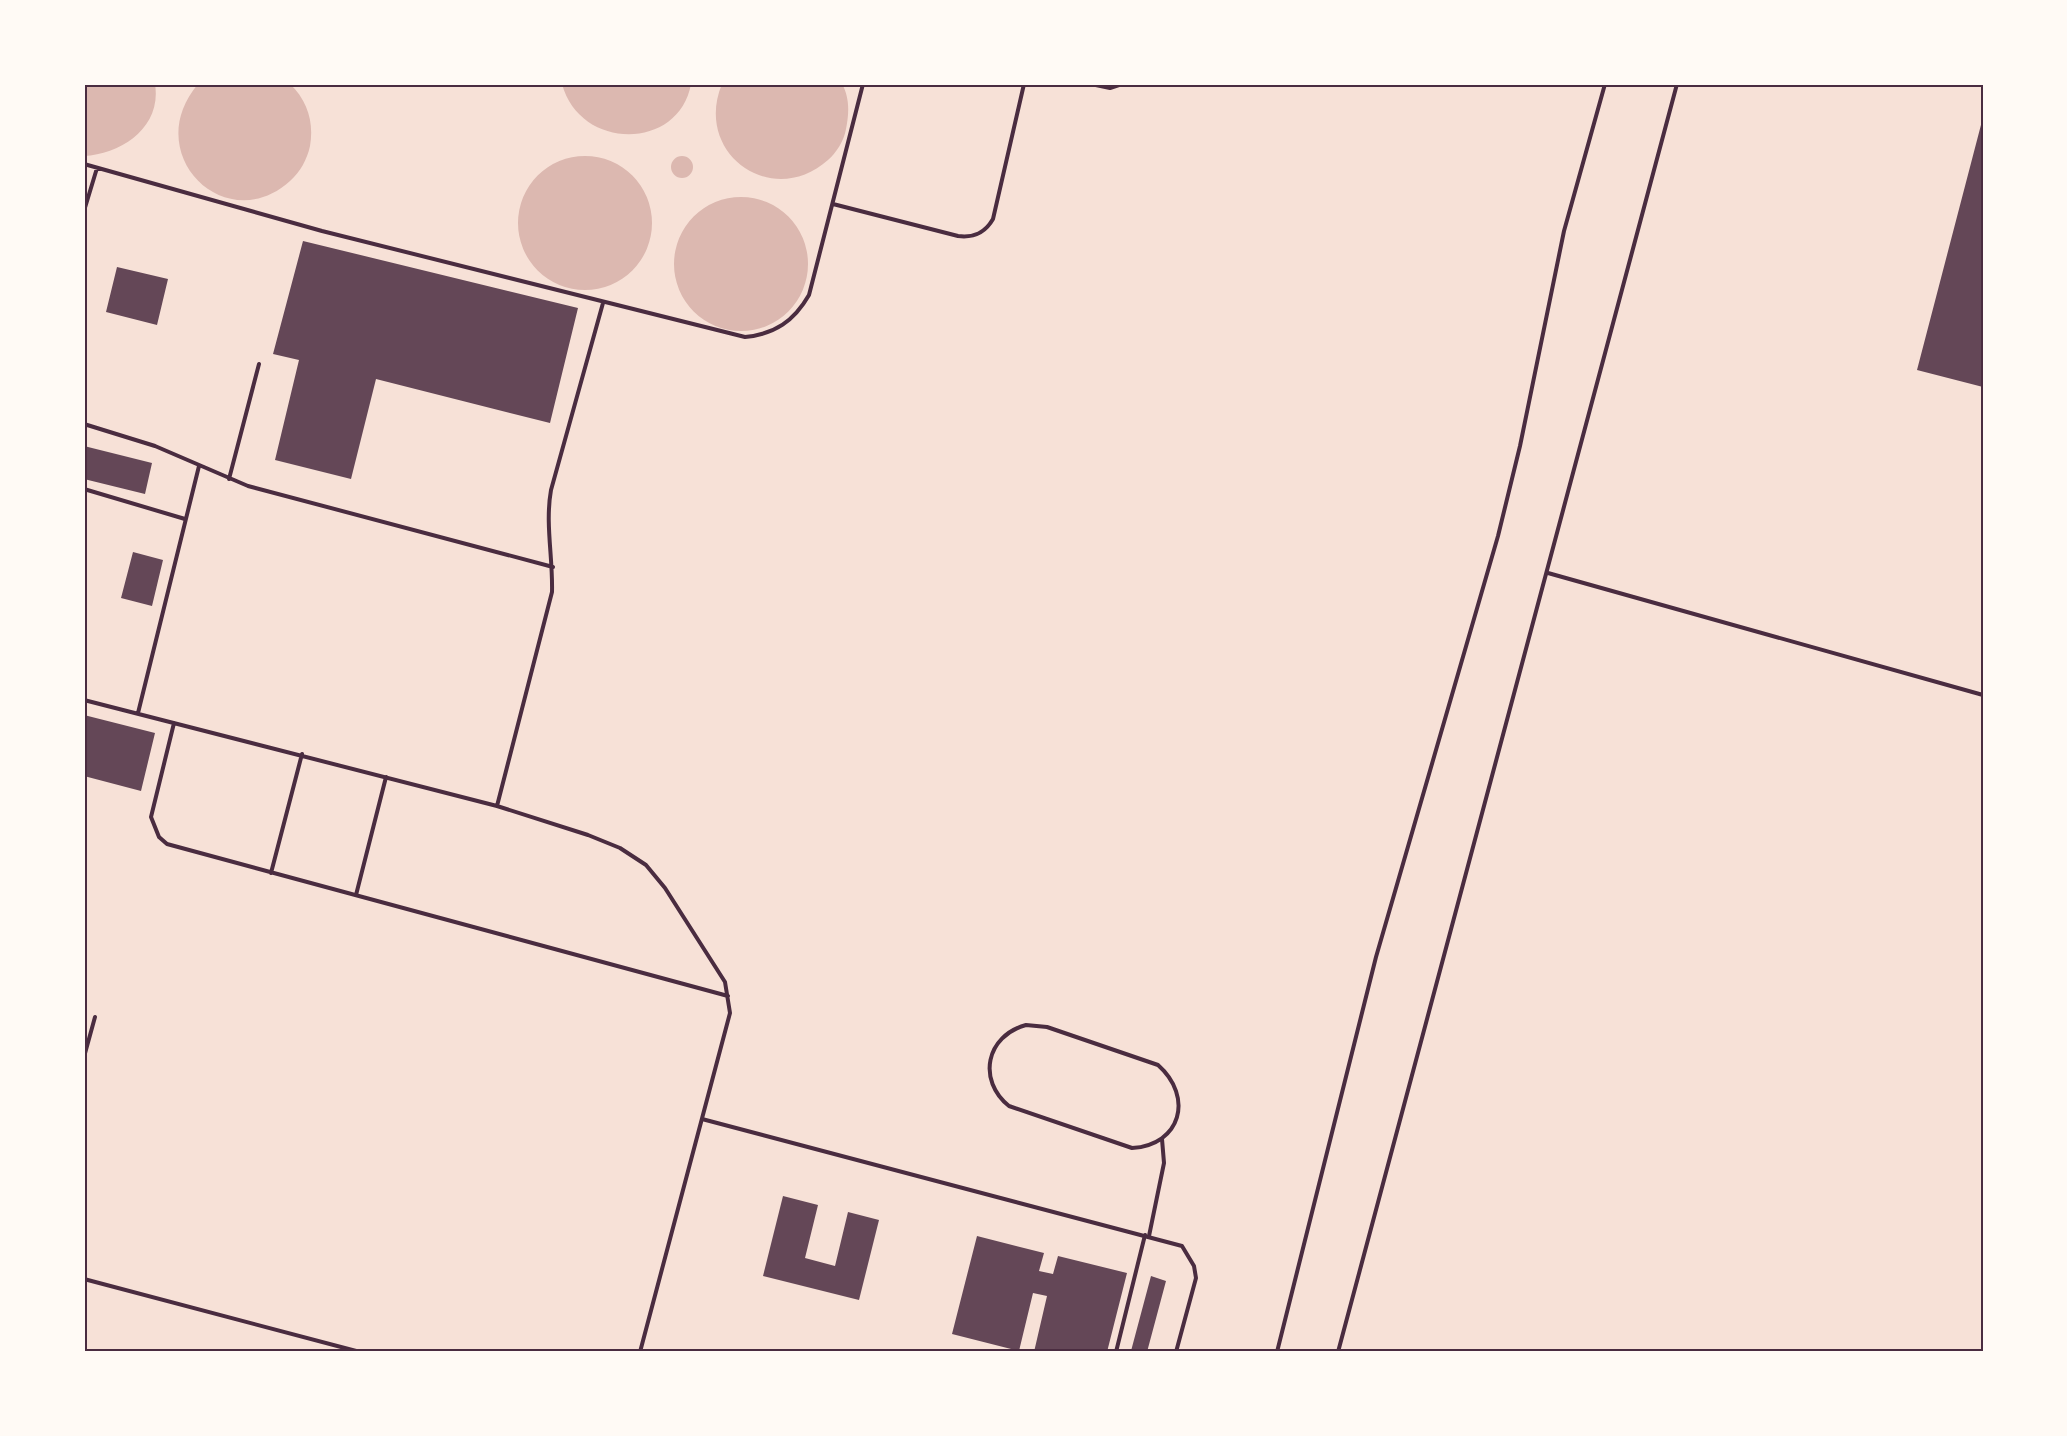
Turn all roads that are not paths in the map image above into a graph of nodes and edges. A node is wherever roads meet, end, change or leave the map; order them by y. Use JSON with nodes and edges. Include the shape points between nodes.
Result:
{"nodes":[{"id":1,"x":863,"y":84,"type":"edge"},
{"id":2,"x":1024,"y":84,"type":"edge"},
{"id":3,"x":1092,"y":84,"type":"edge"},
{"id":4,"x":1122,"y":84,"type":"edge"},
{"id":5,"x":1605,"y":84,"type":"edge"},
{"id":6,"x":1677,"y":84,"type":"edge"},
{"id":7,"x":84,"y":164,"type":"edge"},
{"id":8,"x":97,"y":168,"type":"junction"},
{"id":9,"x":832,"y":204,"type":"junction"},
{"id":10,"x":84,"y":211,"type":"edge"},
{"id":11,"x":603,"y":303,"type":"junction"},
{"id":12,"x":259,"y":364,"type":"dead end"},
{"id":13,"x":84,"y":424,"type":"edge"},
{"id":14,"x":198,"y":466,"type":"junction"},
{"id":15,"x":229,"y":480,"type":"junction"},
{"id":16,"x":84,"y":489,"type":"edge"},
{"id":17,"x":184,"y":519,"type":"junction"},
{"id":18,"x":553,"y":567,"type":"junction"},
{"id":19,"x":1548,"y":573,"type":"junction"},
{"id":20,"x":1983,"y":695,"type":"edge"},
{"id":21,"x":84,"y":700,"type":"edge"},
{"id":22,"x":138,"y":713,"type":"junction"},
{"id":23,"x":174,"y":723,"type":"junction"},
{"id":24,"x":302,"y":754,"type":"junction"},
{"id":25,"x":386,"y":777,"type":"junction"},
{"id":26,"x":497,"y":806,"type":"junction"},
{"id":27,"x":271,"y":873,"type":"junction"},
{"id":28,"x":356,"y":895,"type":"junction"},
{"id":29,"x":729,"y":996,"type":"junction"},
{"id":30,"x":95,"y":1017,"type":"dead end"},
{"id":31,"x":84,"y":1056,"type":"edge"},
{"id":32,"x":702,"y":1119,"type":"junction"},
{"id":33,"x":1162,"y":1139,"type":"junction"},
{"id":34,"x":1147,"y":1236,"type":"junction"},
{"id":35,"x":84,"y":1279,"type":"edge"},
{"id":36,"x":360,"y":1352,"type":"edge"},
{"id":37,"x":640,"y":1352,"type":"edge"},
{"id":38,"x":1116,"y":1352,"type":"edge"},
{"id":39,"x":1176,"y":1352,"type":"edge"},
{"id":40,"x":1276,"y":1352,"type":"edge"},
{"id":41,"x":1338,"y":1352,"type":"edge"}],
"edges":[{"from":1,"to":9,"type":"lane"},
{"from":2,"to":9,"type":"lane","via":[[993,219],[982,232],[958,236]]},
{"from":3,"to":4,"type":"lane","via":[[1110,88]]},
{"from":5,"to":40,"type":"lane","via":[[1564,231],[1498,536],[1376,957]]},
{"from":6,"to":19,"type":"lane"},
{"from":7,"to":8,"type":"lane"},
{"from":8,"to":10,"type":"lane"},
{"from":8,"to":11,"type":"lane"},
{"from":9,"to":11,"type":"lane","via":[[809,295],[801,309],[776,330],[761,336],[728,335]]},
{"from":11,"to":18,"type":"lane","via":[[551,490],[548,531]]},
{"from":12,"to":15,"type":"lane"},
{"from":13,"to":14,"type":"lane","via":[[155,446]]},
{"from":14,"to":15,"type":"lane"},
{"from":14,"to":17,"type":"lane"},
{"from":15,"to":18,"type":"lane"},
{"from":16,"to":17,"type":"lane"},
{"from":17,"to":22,"type":"lane"},
{"from":18,"to":26,"type":"lane","via":[[552,592]]},
{"from":19,"to":20,"type":"lane"},
{"from":19,"to":41,"type":"lane"},
{"from":21,"to":22,"type":"lane"},
{"from":22,"to":23,"type":"lane"},
{"from":23,"to":24,"type":"lane"},
{"from":23,"to":27,"type":"lane","via":[[151,817],[159,837],[177,847]]},
{"from":24,"to":25,"type":"lane"},
{"from":24,"to":27,"type":"lane"},
{"from":25,"to":26,"type":"lane"},
{"from":25,"to":28,"type":"lane"},
{"from":26,"to":29,"type":"lane","via":[[588,834],[646,864],[718,970]]},
{"from":27,"to":28,"type":"lane"},
{"from":28,"to":29,"type":"lane"},
{"from":29,"to":32,"type":"lane","via":[[728,1029]]},
{"from":30,"to":31,"type":"lane"},
{"from":32,"to":34,"type":"lane"},
{"from":32,"to":37,"type":"lane"},
{"from":33,"to":33,"type":"lane","via":[[1178,1115],[1179,1101],[1169,1074],[1158,1065],[1037,1025],[1016,1028],[993,1049],[988,1070],[990,1081],[1009,1106],[1121,1146],[1142,1148]]},
{"from":33,"to":34,"type":"lane","via":[[1164,1163]]},
{"from":34,"to":38,"type":"lane"},
{"from":34,"to":39,"type":"lane","via":[[1182,1246],[1194,1266],[1193,1290]]},
{"from":35,"to":36,"type":"lane"}]}
